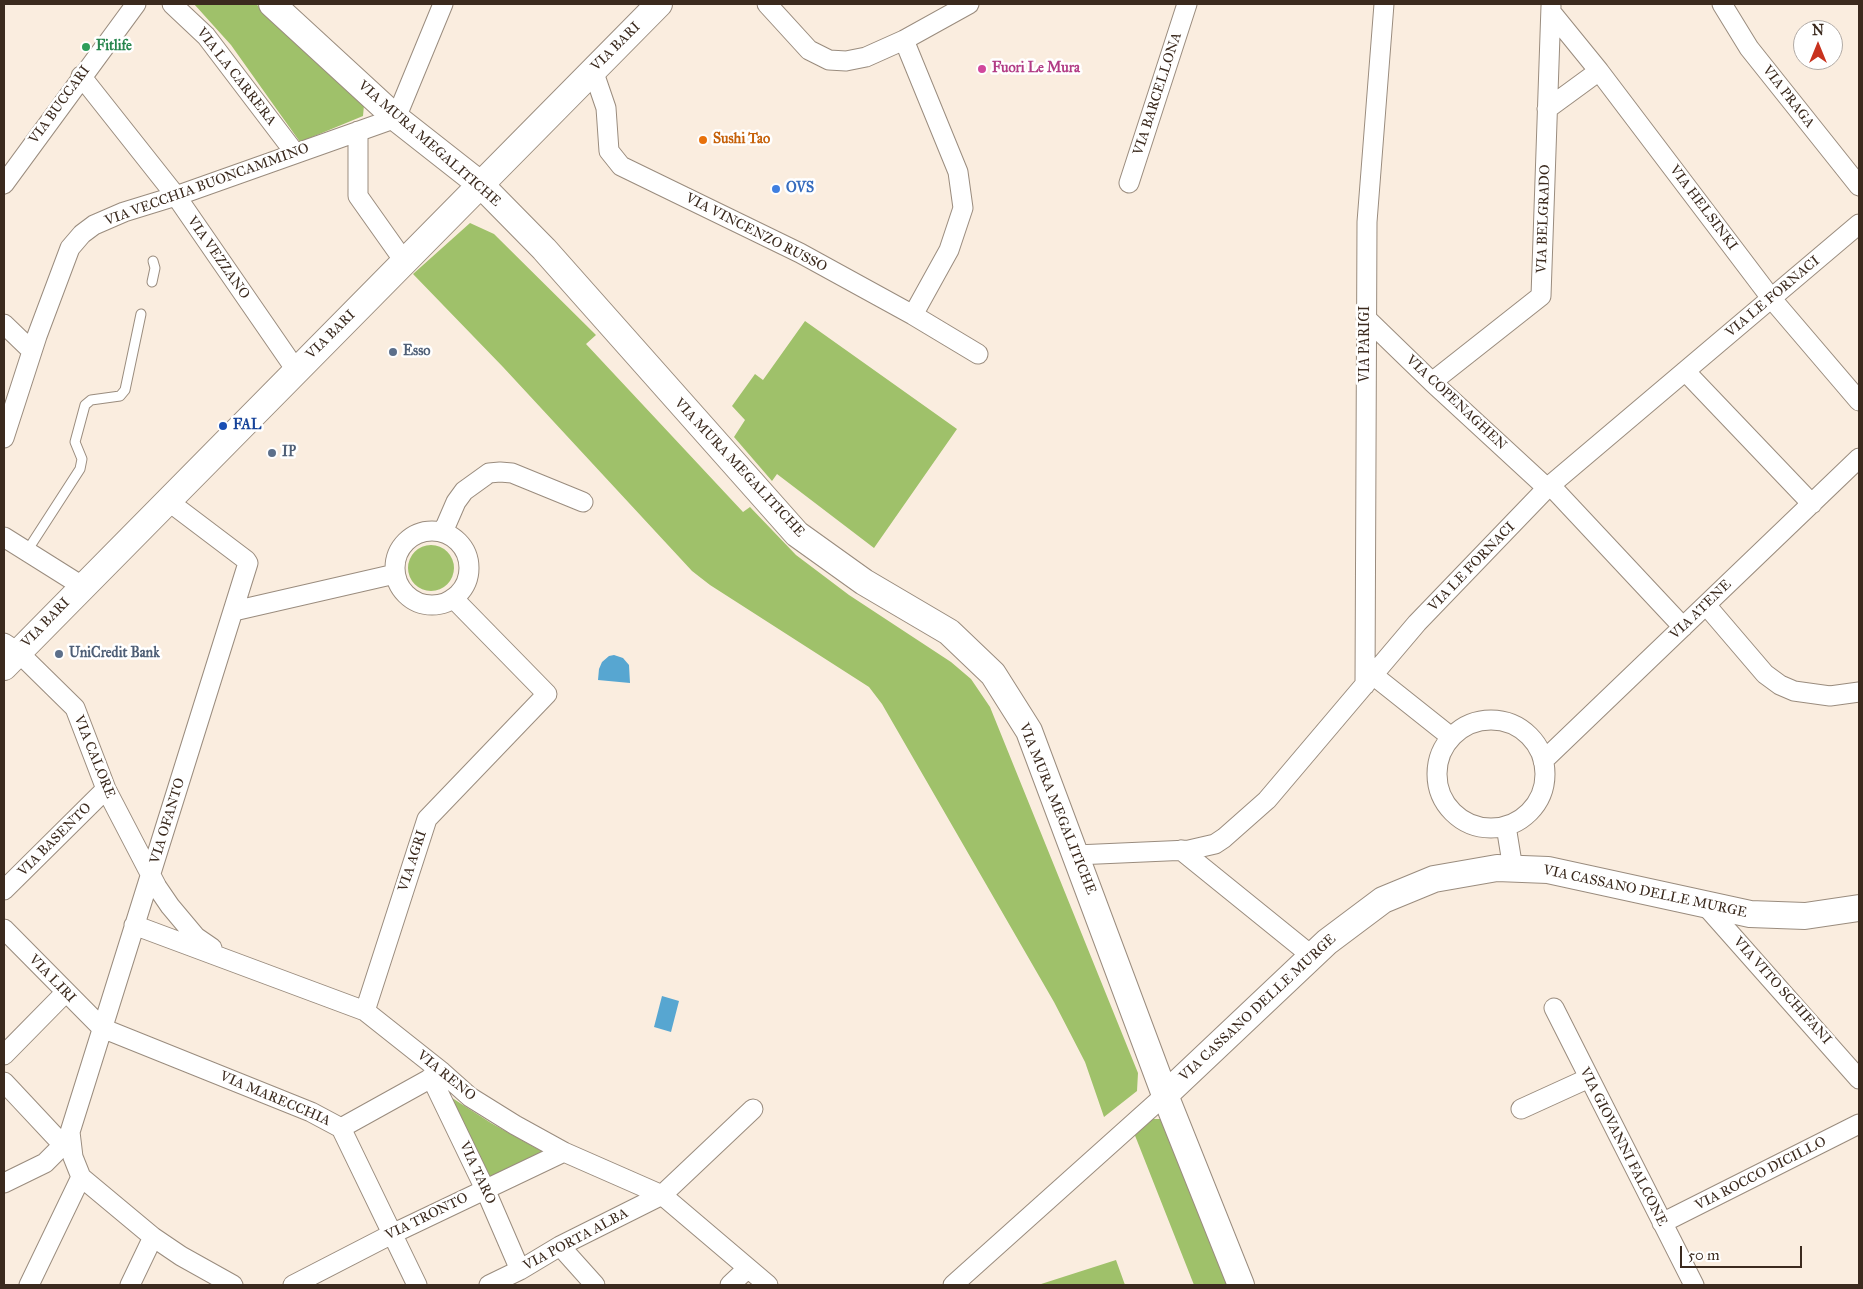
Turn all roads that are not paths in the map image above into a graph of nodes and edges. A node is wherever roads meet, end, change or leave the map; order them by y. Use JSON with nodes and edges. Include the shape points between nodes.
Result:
{"nodes":[{"id":1,"x":136,"y":4,"type":"edge"},
{"id":2,"x":172,"y":4,"type":"edge"},
{"id":3,"x":272,"y":4,"type":"edge"},
{"id":4,"x":443,"y":4,"type":"edge"},
{"id":5,"x":659,"y":4,"type":"edge"},
{"id":6,"x":767,"y":4,"type":"edge"},
{"id":7,"x":969,"y":4,"type":"edge"},
{"id":8,"x":1188,"y":4,"type":"edge"},
{"id":9,"x":1384,"y":4,"type":"edge"},
{"id":10,"x":1722,"y":4,"type":"edge"},
{"id":11,"x":1551,"y":8,"type":"edge"},
{"id":12,"x":904,"y":40,"type":"junction"},
{"id":13,"x":593,"y":70,"type":"junction"},
{"id":14,"x":1599,"y":71,"type":"junction"},
{"id":15,"x":81,"y":76,"type":"junction"},
{"id":16,"x":1547,"y":109,"type":"junction"},
{"id":17,"x":396,"y":118,"type":"junction"},
{"id":18,"x":358,"y":131,"type":"junction"},
{"id":19,"x":295,"y":153,"type":"junction"},
{"id":20,"x":1129,"y":183,"type":"dead end"},
{"id":21,"x":4,"y":184,"type":"edge"},
{"id":22,"x":480,"y":184,"type":"junction"},
{"id":23,"x":1859,"y":186,"type":"edge"},
{"id":24,"x":176,"y":196,"type":"junction"},
{"id":25,"x":1859,"y":224,"type":"edge"},
{"id":26,"x":152,"y":261,"type":"dead end"},
{"id":27,"x":404,"y":261,"type":"junction"},
{"id":28,"x":152,"y":282,"type":"dead end"},
{"id":29,"x":1771,"y":298,"type":"junction"},
{"id":30,"x":141,"y":314,"type":"dead end"},
{"id":31,"x":912,"y":315,"type":"junction"},
{"id":32,"x":1366,"y":318,"type":"junction"},
{"id":33,"x":4,"y":324,"type":"edge"},
{"id":34,"x":32,"y":352,"type":"junction"},
{"id":35,"x":978,"y":354,"type":"dead end"},
{"id":36,"x":296,"y":370,"type":"junction"},
{"id":37,"x":1685,"y":371,"type":"junction"},
{"id":38,"x":1432,"y":382,"type":"junction"},
{"id":39,"x":1859,"y":402,"type":"edge"},
{"id":40,"x":4,"y":438,"type":"edge"},
{"id":41,"x":1859,"y":458,"type":"edge"},
{"id":42,"x":1548,"y":487,"type":"junction"},
{"id":43,"x":168,"y":501,"type":"junction"},
{"id":44,"x":583,"y":502,"type":"dead end"},
{"id":45,"x":1812,"y":504,"type":"junction"},
{"id":46,"x":443,"y":532,"type":"junction"},
{"id":47,"x":4,"y":537,"type":"edge"},
{"id":48,"x":27,"y":551,"type":"junction"},
{"id":49,"x":395,"y":574,"type":"junction"},
{"id":50,"x":82,"y":586,"type":"junction"},
{"id":51,"x":452,"y":598,"type":"junction"},
{"id":52,"x":1706,"y":605,"type":"junction"},
{"id":53,"x":234,"y":611,"type":"junction"},
{"id":54,"x":1683,"y":627,"type":"junction"},
{"id":55,"x":8,"y":654,"type":"edge"},
{"id":56,"x":1369,"y":680,"type":"junction"},
{"id":57,"x":1859,"y":692,"type":"edge"},
{"id":58,"x":1451,"y":737,"type":"junction"},
{"id":59,"x":1544,"y":761,"type":"junction"},
{"id":60,"x":106,"y":789,"type":"junction"},
{"id":61,"x":1506,"y":826,"type":"junction"},
{"id":62,"x":1181,"y":850,"type":"junction"},
{"id":63,"x":1076,"y":856,"type":"junction"},
{"id":64,"x":1513,"y":869,"type":"junction"},
{"id":65,"x":151,"y":876,"type":"junction"},
{"id":66,"x":4,"y":890,"type":"edge"},
{"id":67,"x":1704,"y":904,"type":"junction"},
{"id":68,"x":1859,"y":908,"type":"edge"},
{"id":69,"x":134,"y":925,"type":"junction"},
{"id":70,"x":4,"y":929,"type":"edge"},
{"id":71,"x":1312,"y":956,"type":"junction"},
{"id":72,"x":231,"y":962,"type":"junction"},
{"id":73,"x":65,"y":993,"type":"junction"},
{"id":74,"x":1554,"y":1008,"type":"dead end"},
{"id":75,"x":365,"y":1011,"type":"junction"},
{"id":76,"x":102,"y":1028,"type":"junction"},
{"id":77,"x":4,"y":1055,"type":"edge"},
{"id":78,"x":437,"y":1075,"type":"junction"},
{"id":79,"x":1589,"y":1078,"type":"junction"},
{"id":80,"x":1859,"y":1079,"type":"edge"},
{"id":81,"x":4,"y":1082,"type":"edge"},
{"id":82,"x":1165,"y":1095,"type":"junction"},
{"id":83,"x":753,"y":1109,"type":"dead end"},
{"id":84,"x":1521,"y":1109,"type":"dead end"},
{"id":85,"x":1859,"y":1124,"type":"edge"},
{"id":86,"x":341,"y":1128,"type":"junction"},
{"id":87,"x":66,"y":1138,"type":"junction"},
{"id":88,"x":564,"y":1152,"type":"junction"},
{"id":89,"x":81,"y":1177,"type":"junction"},
{"id":90,"x":4,"y":1183,"type":"edge"},
{"id":91,"x":485,"y":1189,"type":"junction"},
{"id":92,"x":662,"y":1195,"type":"junction"},
{"id":93,"x":1662,"y":1223,"type":"junction"},
{"id":94,"x":392,"y":1234,"type":"junction"},
{"id":95,"x":153,"y":1237,"type":"junction"},
{"id":96,"x":560,"y":1246,"type":"junction"},
{"id":97,"x":748,"y":1268,"type":"junction"},
{"id":98,"x":520,"y":1270,"type":"junction"},
{"id":99,"x":29,"y":1285,"type":"edge"},
{"id":100,"x":130,"y":1285,"type":"edge"},
{"id":101,"x":231,"y":1285,"type":"edge"},
{"id":102,"x":293,"y":1285,"type":"edge"},
{"id":103,"x":417,"y":1285,"type":"edge"},
{"id":104,"x":489,"y":1285,"type":"edge"},
{"id":105,"x":595,"y":1285,"type":"edge"},
{"id":106,"x":730,"y":1285,"type":"edge"},
{"id":107,"x":768,"y":1285,"type":"edge"},
{"id":108,"x":953,"y":1285,"type":"edge"},
{"id":109,"x":1241,"y":1285,"type":"edge"},
{"id":110,"x":1694,"y":1285,"type":"edge"}],
"edges":[{"from":1,"to":15,"type":"street","name":"VIA BUCCARI"},
{"from":2,"to":19,"type":"street","name":"VIA LA CARRERA","via":[[206,36]]},
{"from":3,"to":17,"type":"street","name":"VIA MURA MEGALITICHE"},
{"from":4,"to":17,"type":"street"},
{"from":5,"to":13,"type":"street","name":"VIA BARI"},
{"from":6,"to":12,"type":"street","via":[[809,50],[829,60],[866,57]]},
{"from":7,"to":12,"type":"street"},
{"from":8,"to":20,"type":"street","name":"VIA BARCELLONA"},
{"from":9,"to":32,"type":"street","name":"VIA PARIGI","via":[[1367,222]]},
{"from":10,"to":23,"type":"street","name":"VIA PRAGA","via":[[1749,48]]},
{"from":11,"to":14,"type":"street","name":"VIA HELSINKI"},
{"from":11,"to":16,"type":"street","name":"VIA BELGRADO"},
{"from":12,"to":31,"type":"street","via":[[958,172],[963,208],[949,250]]},
{"from":13,"to":22,"type":"street","name":"VIA BARI"},
{"from":13,"to":31,"type":"street","name":"VIA VINCENZO RUSSO","via":[[606,108],[609,151],[621,166],[762,234]]},
{"from":14,"to":16,"type":"street"},
{"from":14,"to":29,"type":"street","name":"VIA HELSINKI"},
{"from":15,"to":21,"type":"street","name":"VIA BUCCARI"},
{"from":15,"to":24,"type":"street","name":"VIA VEZZANO"},
{"from":16,"to":38,"type":"street","name":"VIA BELGRADO","via":[[1541,296]]},
{"from":17,"to":18,"type":"street","name":"VIA VECCHIA BUONCAMMINO"},
{"from":17,"to":22,"type":"street","name":"VIA MURA MEGALITICHE"},
{"from":18,"to":19,"type":"street","name":"VIA VECCHIA BUONCAMMINO"},
{"from":18,"to":27,"type":"street","via":[[358,196]]},
{"from":19,"to":24,"type":"street","name":"VIA VECCHIA BUONCAMMINO"},
{"from":22,"to":27,"type":"street","name":"VIA BARI"},
{"from":22,"to":63,"type":"street","name":"VIA MURA MEGALITICHE","via":[[544,249],[797,534],[864,582],[949,632],[993,674],[1029,731]]},
{"from":24,"to":34,"type":"street","name":"VIA VECCHIA BUONCAMMINO","via":[[94,225],[82,234],[70,248]]},
{"from":24,"to":36,"type":"street","name":"VIA VEZZANO"},
{"from":25,"to":29,"type":"street","name":"VIA LE FORNACI"},
{"from":26,"to":28,"type":"lane","via":[[155,268]]},
{"from":27,"to":36,"type":"street","name":"VIA BARI"},
{"from":29,"to":37,"type":"street","name":"VIA LE FORNACI"},
{"from":29,"to":39,"type":"street","name":"VIA HELSINKI"},
{"from":30,"to":48,"type":"lane","via":[[125,390],[120,396],[91,400],[85,405],[75,442],[82,459],[80,469]]},
{"from":31,"to":35,"type":"street","name":"VIA VINCENZO RUSSO"},
{"from":32,"to":38,"type":"street","name":"VIA COPENAGHEN"},
{"from":32,"to":56,"type":"street","name":"VIA PARIGI"},
{"from":33,"to":34,"type":"street"},
{"from":34,"to":40,"type":"street","name":"VIA VECCHIA BUONCAMMINO"},
{"from":36,"to":43,"type":"street","name":"VIA BARI"},
{"from":37,"to":42,"type":"street","name":"VIA LE FORNACI"},
{"from":37,"to":45,"type":"street"},
{"from":38,"to":42,"type":"street","name":"VIA COPENAGHEN"},
{"from":41,"to":45,"type":"street","name":"VIA ATENE"},
{"from":42,"to":54,"type":"street","name":"VIA COPENAGHEN"},
{"from":42,"to":56,"type":"street","name":"VIA LE FORNACI","via":[[1418,623]]},
{"from":43,"to":50,"type":"street","name":"VIA BARI"},
{"from":43,"to":53,"type":"street","name":"VIA OFANTO","via":[[246,560],[247,567]]},
{"from":44,"to":46,"type":"street","via":[[512,473],[489,473],[464,491]]},
{"from":45,"to":52,"type":"street","name":"VIA ATENE"},
{"from":46,"to":49,"type":"street","via":[[431,531],[409,538],[396,557]]},
{"from":46,"to":51,"type":"street","via":[[462,546],[469,568],[467,580]]},
{"from":47,"to":48,"type":"street"},
{"from":48,"to":50,"type":"street"},
{"from":49,"to":51,"type":"street","via":[[402,591],[420,603],[431,605]]},
{"from":49,"to":53,"type":"street"},
{"from":50,"to":55,"type":"street","name":"VIA BARI"},
{"from":51,"to":75,"type":"street","name":"VIA AGRI","via":[[547,694],[427,819]]},
{"from":52,"to":54,"type":"street","name":"VIA ATENE"},
{"from":52,"to":57,"type":"street","via":[[1765,674],[1780,685],[1794,691],[1830,696]]},
{"from":53,"to":65,"type":"street","name":"VIA OFANTO"},
{"from":54,"to":59,"type":"street","name":"VIA ATENE"},
{"from":55,"to":60,"type":"street","name":"VIA CALORE","via":[[75,708]]},
{"from":56,"to":58,"type":"street"},
{"from":56,"to":62,"type":"street","name":"VIA LE FORNACI","via":[[1267,800],[1220,841]]},
{"from":58,"to":59,"type":"street","via":[[1465,726],[1499,720],[1517,726],[1531,737]]},
{"from":58,"to":61,"type":"street","via":[[1437,768],[1438,786],[1444,802],[1471,825],[1488,828]]},
{"from":59,"to":61,"type":"street","via":[[1544,789],[1536,806],[1523,819]]},
{"from":60,"to":65,"type":"street","name":"VIA CALORE"},
{"from":60,"to":66,"type":"street","name":"VIA BASENTO"},
{"from":61,"to":64,"type":"street"},
{"from":62,"to":63,"type":"street","name":"VIA LE FORNACI"},
{"from":62,"to":71,"type":"street"},
{"from":63,"to":82,"type":"street","name":"VIA MURA MEGALITICHE"},
{"from":64,"to":67,"type":"street","name":"VIA CASSANO DELLE MURGE","via":[[1548,870]]},
{"from":64,"to":71,"type":"street","name":"VIA CASSANO DELLE MURGE","via":[[1497,868],[1434,879],[1383,900]]},
{"from":65,"to":69,"type":"street","name":"VIA OFANTO"},
{"from":65,"to":72,"type":"street","name":"VIA RENO","via":[[170,906],[196,937]]},
{"from":67,"to":68,"type":"street","name":"VIA CASSANO DELLE MURGE","via":[[1750,914],[1778,916],[1805,916]]},
{"from":67,"to":80,"type":"street","name":"VIA VITO SCHIFANI"},
{"from":69,"to":72,"type":"street","name":"VIA RENO"},
{"from":69,"to":76,"type":"street","name":"VIA OFANTO"},
{"from":70,"to":73,"type":"street","name":"VIA LIRI"},
{"from":71,"to":82,"type":"street","name":"VIA CASSANO DELLE MURGE"},
{"from":72,"to":75,"type":"street","name":"VIA RENO"},
{"from":73,"to":76,"type":"street","name":"VIA LIRI"},
{"from":73,"to":77,"type":"street"},
{"from":74,"to":79,"type":"street","name":"VIA GIOVANNI FALCONE"},
{"from":75,"to":78,"type":"street","name":"VIA RENO"},
{"from":76,"to":86,"type":"street","name":"VIA MARECCHIA","via":[[311,1112]]},
{"from":76,"to":87,"type":"street","name":"VIA OFANTO"},
{"from":78,"to":86,"type":"street"},
{"from":78,"to":88,"type":"street","name":"VIA RENO"},
{"from":78,"to":91,"type":"street","name":"VIA TARO"},
{"from":79,"to":84,"type":"street"},
{"from":79,"to":93,"type":"street","name":"VIA GIOVANNI FALCONE"},
{"from":81,"to":87,"type":"street"},
{"from":82,"to":108,"type":"street","name":"VIA CASSANO DELLE MURGE"},
{"from":82,"to":109,"type":"street","name":"VIA MURA MEGALITICHE"},
{"from":83,"to":92,"type":"street","name":"VIA PORTA ALBA"},
{"from":85,"to":93,"type":"street","name":"VIA ROCCO DICILLO"},
{"from":86,"to":94,"type":"street","name":"VIA MARECCHIA"},
{"from":87,"to":89,"type":"street","name":"VIA OFANTO"},
{"from":87,"to":90,"type":"street","via":[[45,1164]]},
{"from":88,"to":91,"type":"street","name":"VIA TRONTO"},
{"from":88,"to":92,"type":"street","name":"VIA RENO"},
{"from":89,"to":95,"type":"street"},
{"from":89,"to":99,"type":"street"},
{"from":91,"to":94,"type":"street","name":"VIA TRONTO"},
{"from":91,"to":98,"type":"street","name":"VIA TARO"},
{"from":92,"to":96,"type":"street","name":"VIA PORTA ALBA"},
{"from":92,"to":97,"type":"street","name":"VIA RENO"},
{"from":93,"to":110,"type":"street","name":"VIA GIOVANNI FALCONE"},
{"from":94,"to":102,"type":"street","name":"VIA TRONTO"},
{"from":94,"to":103,"type":"street","name":"VIA MARECCHIA"},
{"from":95,"to":100,"type":"street"},
{"from":95,"to":101,"type":"street"},
{"from":96,"to":98,"type":"street","name":"VIA PORTA ALBA"},
{"from":96,"to":105,"type":"street"},
{"from":97,"to":106,"type":"street"},
{"from":97,"to":107,"type":"street","name":"VIA RENO"},
{"from":98,"to":104,"type":"street","name":"VIA PORTA ALBA"}]}
